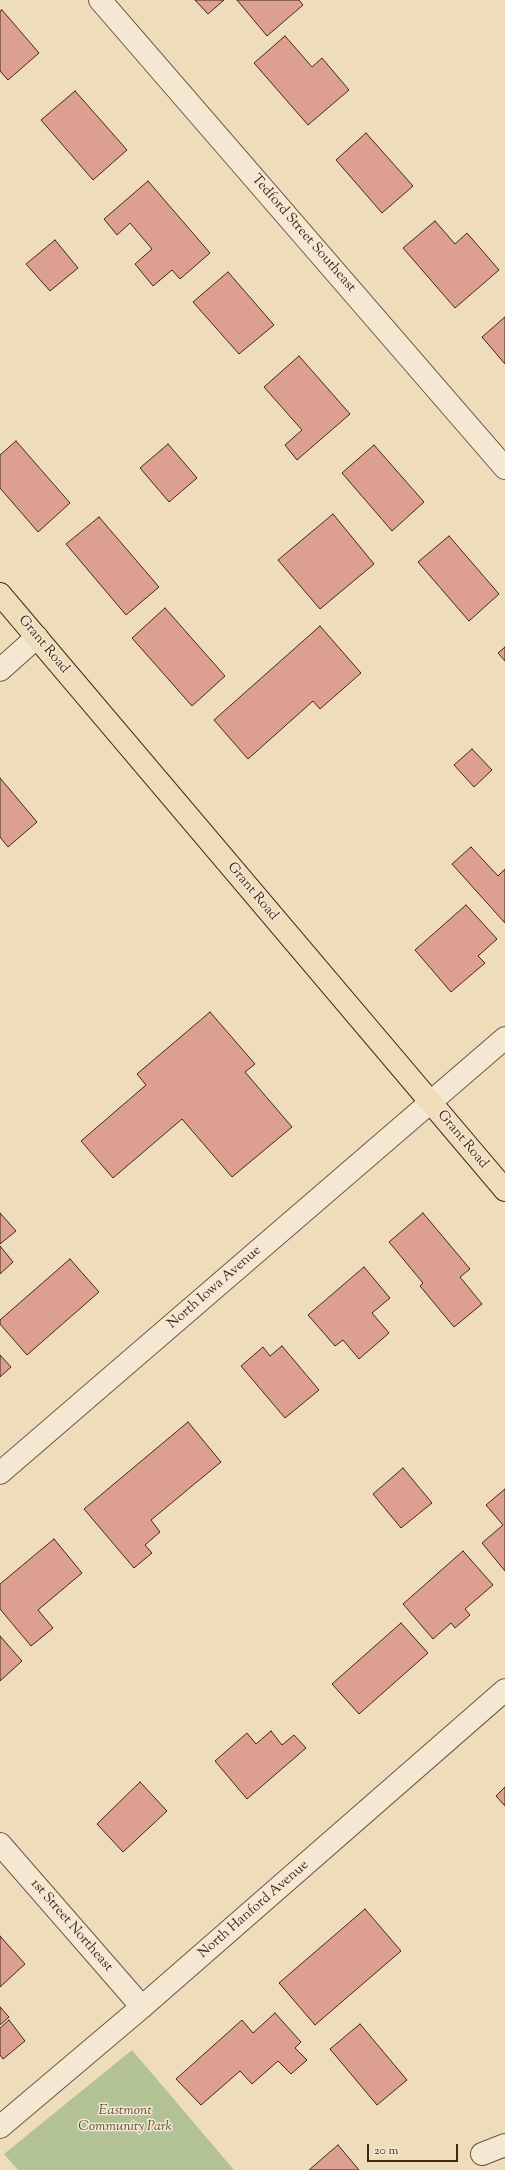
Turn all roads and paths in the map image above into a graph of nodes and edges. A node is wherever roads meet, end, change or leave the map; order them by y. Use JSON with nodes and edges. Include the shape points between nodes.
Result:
{"nodes":[{"id":1,"x":100,"y":0,"type":"edge"},
{"id":2,"x":505,"y":468,"type":"edge"},
{"id":3,"x":0,"y":594,"type":"edge"},
{"id":4,"x":37,"y":637,"type":"junction"},
{"id":5,"x":0,"y":670,"type":"edge"},
{"id":6,"x":505,"y":1038,"type":"edge"},
{"id":7,"x":430,"y":1102,"type":"junction"},
{"id":8,"x":505,"y":1190,"type":"edge"},
{"id":9,"x":0,"y":1473,"type":"edge"},
{"id":10,"x":505,"y":1690,"type":"edge"},
{"id":11,"x":0,"y":1844,"type":"edge"},
{"id":12,"x":142,"y":2007,"type":"junction"},
{"id":13,"x":0,"y":2127,"type":"edge"},
{"id":14,"x":505,"y":2145,"type":"edge"},
{"id":15,"x":482,"y":2154,"type":"dead end"}],
"edges":[{"from":1,"to":2,"type":"street","name":"Tedford Street Southeast"},
{"from":3,"to":4,"type":"main road","name":"Grant Road"},
{"from":4,"to":5,"type":"street"},
{"from":4,"to":7,"type":"main road","name":"Grant Road"},
{"from":6,"to":7,"type":"street","name":"North Iowa Avenue"},
{"from":7,"to":8,"type":"main road","name":"Grant Road"},
{"from":7,"to":9,"type":"street","name":"North Iowa Avenue"},
{"from":10,"to":12,"type":"street","name":"North Hanford Avenue"},
{"from":11,"to":12,"type":"street","name":"1st Street Northeast"},
{"from":12,"to":13,"type":"street","name":"North Hanford Avenue"},
{"from":14,"to":15,"type":"street"}]}
